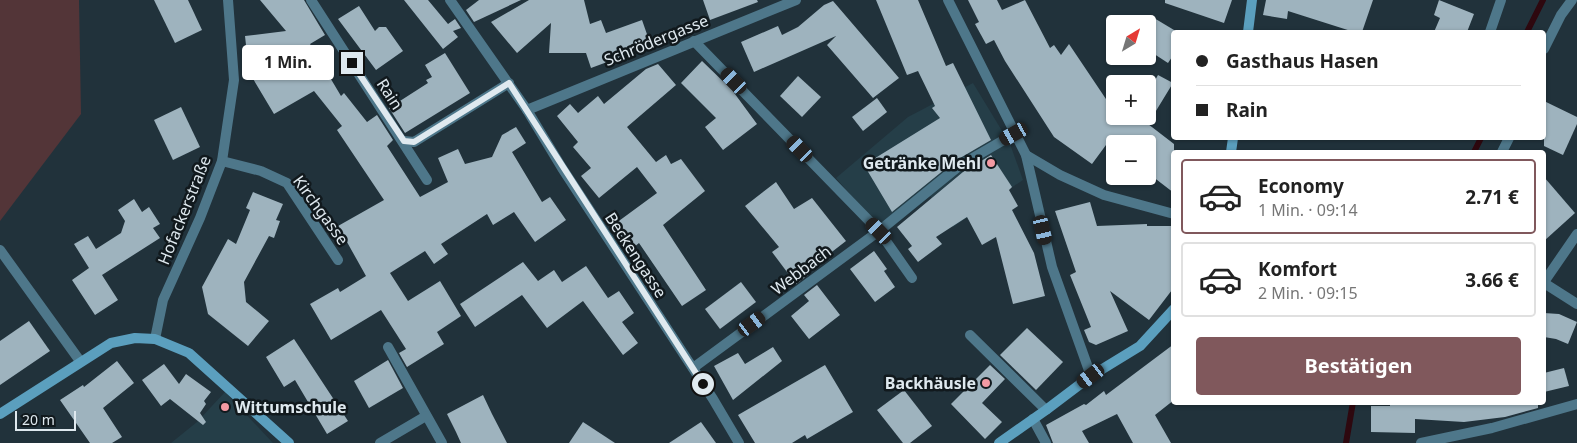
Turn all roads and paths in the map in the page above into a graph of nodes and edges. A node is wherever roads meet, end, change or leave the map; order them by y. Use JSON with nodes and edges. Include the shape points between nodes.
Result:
{"nodes":[{"id":1,"x":228,"y":0,"type":"edge"},
{"id":2,"x":310,"y":0,"type":"edge"},
{"id":3,"x":450,"y":0,"type":"edge"},
{"id":4,"x":796,"y":0,"type":"edge"},
{"id":5,"x":948,"y":0,"type":"edge"},
{"id":6,"x":1252,"y":0,"type":"edge"},
{"id":7,"x":1501,"y":0,"type":"edge"},
{"id":8,"x":1572,"y":0,"type":"edge"},
{"id":9,"x":1248,"y":30,"type":"edge"},
{"id":10,"x":1491,"y":30,"type":"edge"},
{"id":11,"x":694,"y":41,"type":"junction"},
{"id":12,"x":1546,"y":46,"type":"edge"},
{"id":13,"x":509,"y":83,"type":"junction"},
{"id":14,"x":528,"y":110,"type":"junction"},
{"id":15,"x":1014,"y":134,"type":"junction"},
{"id":16,"x":404,"y":141,"type":"junction"},
{"id":17,"x":1026,"y":155,"type":"junction"},
{"id":18,"x":222,"y":161,"type":"junction"},
{"id":19,"x":427,"y":180,"type":"dead end"},
{"id":20,"x":1171,"y":213,"type":"edge"},
{"id":21,"x":879,"y":231,"type":"junction"},
{"id":22,"x":1577,"y":234,"type":"edge"},
{"id":23,"x":0,"y":250,"type":"edge"},
{"id":24,"x":338,"y":260,"type":"dead end"},
{"id":25,"x":912,"y":278,"type":"dead end"},
{"id":26,"x":1546,"y":279,"type":"edge"},
{"id":27,"x":1546,"y":283,"type":"edge"},
{"id":28,"x":1577,"y":304,"type":"edge"},
{"id":29,"x":1171,"y":312,"type":"edge"},
{"id":30,"x":970,"y":335,"type":"dead end"},
{"id":31,"x":155,"y":339,"type":"junction"},
{"id":32,"x":388,"y":347,"type":"dead end"},
{"id":33,"x":80,"y":361,"type":"junction"},
{"id":34,"x":693,"y":368,"type":"junction"},
{"id":35,"x":1091,"y":376,"type":"junction"},
{"id":36,"x":1577,"y":404,"type":"edge"},
{"id":37,"x":1046,"y":410,"type":"junction"},
{"id":38,"x":0,"y":414,"type":"edge"},
{"id":39,"x":426,"y":416,"type":"junction"},
{"id":40,"x":1034,"y":419,"type":"junction"},
{"id":41,"x":289,"y":443,"type":"edge"},
{"id":42,"x":380,"y":443,"type":"edge"},
{"id":43,"x":442,"y":443,"type":"edge"},
{"id":44,"x":739,"y":443,"type":"edge"},
{"id":45,"x":999,"y":443,"type":"edge"},
{"id":46,"x":1046,"y":443,"type":"edge"},
{"id":47,"x":1422,"y":443,"type":"edge"}],
"edges":[{"from":1,"to":18,"type":"street","name":"Hofackerstraße","via":[[234,80]]},
{"from":2,"to":16,"type":"street","name":"Rain"},
{"from":3,"to":13,"type":"street","name":"Beckengasse"},
{"from":4,"to":11,"type":"street","name":"Schrödergasse"},
{"from":5,"to":15,"type":"street"},
{"from":6,"to":9,"type":"street"},
{"from":7,"to":10,"type":"street"},
{"from":8,"to":12,"type":"street"},
{"from":11,"to":14,"type":"street","name":"Schrödergasse"},
{"from":11,"to":21,"type":"street"},
{"from":13,"to":14,"type":"street","name":"Beckengasse"},
{"from":13,"to":16,"type":"street","via":[[414,142]]},
{"from":14,"to":34,"type":"street","name":"Beckengasse","via":[[572,184]]},
{"from":15,"to":17,"type":"street"},
{"from":15,"to":21,"type":"street","name":"Webbach","via":[[959,166]]},
{"from":16,"to":19,"type":"street","name":"Rain"},
{"from":17,"to":20,"type":"street","via":[[1104,195]]},
{"from":17,"to":35,"type":"street","via":[[1052,267]]},
{"from":18,"to":24,"type":"street","name":"Kirchgasse","via":[[261,171],[287,183]]},
{"from":18,"to":31,"type":"street","name":"Hofackerstraße","via":[[163,300]]},
{"from":21,"to":25,"type":"street"},
{"from":21,"to":34,"type":"street","name":"Webbach"},
{"from":22,"to":26,"type":"street"},
{"from":23,"to":33,"type":"street"},
{"from":27,"to":28,"type":"street"},
{"from":29,"to":35,"type":"street","via":[[1140,346]]},
{"from":30,"to":37,"type":"street"},
{"from":31,"to":33,"type":"street","via":[[135,338],[111,343]]},
{"from":31,"to":41,"type":"street","via":[[189,353]]},
{"from":32,"to":39,"type":"street"},
{"from":33,"to":38,"type":"street"},
{"from":34,"to":44,"type":"street","name":"Beckengasse"},
{"from":35,"to":37,"type":"street"},
{"from":36,"to":47,"type":"street","via":[[1492,428]]},
{"from":37,"to":40,"type":"street"},
{"from":39,"to":42,"type":"street"},
{"from":39,"to":43,"type":"street"},
{"from":40,"to":45,"type":"street"},
{"from":40,"to":46,"type":"street"}]}
